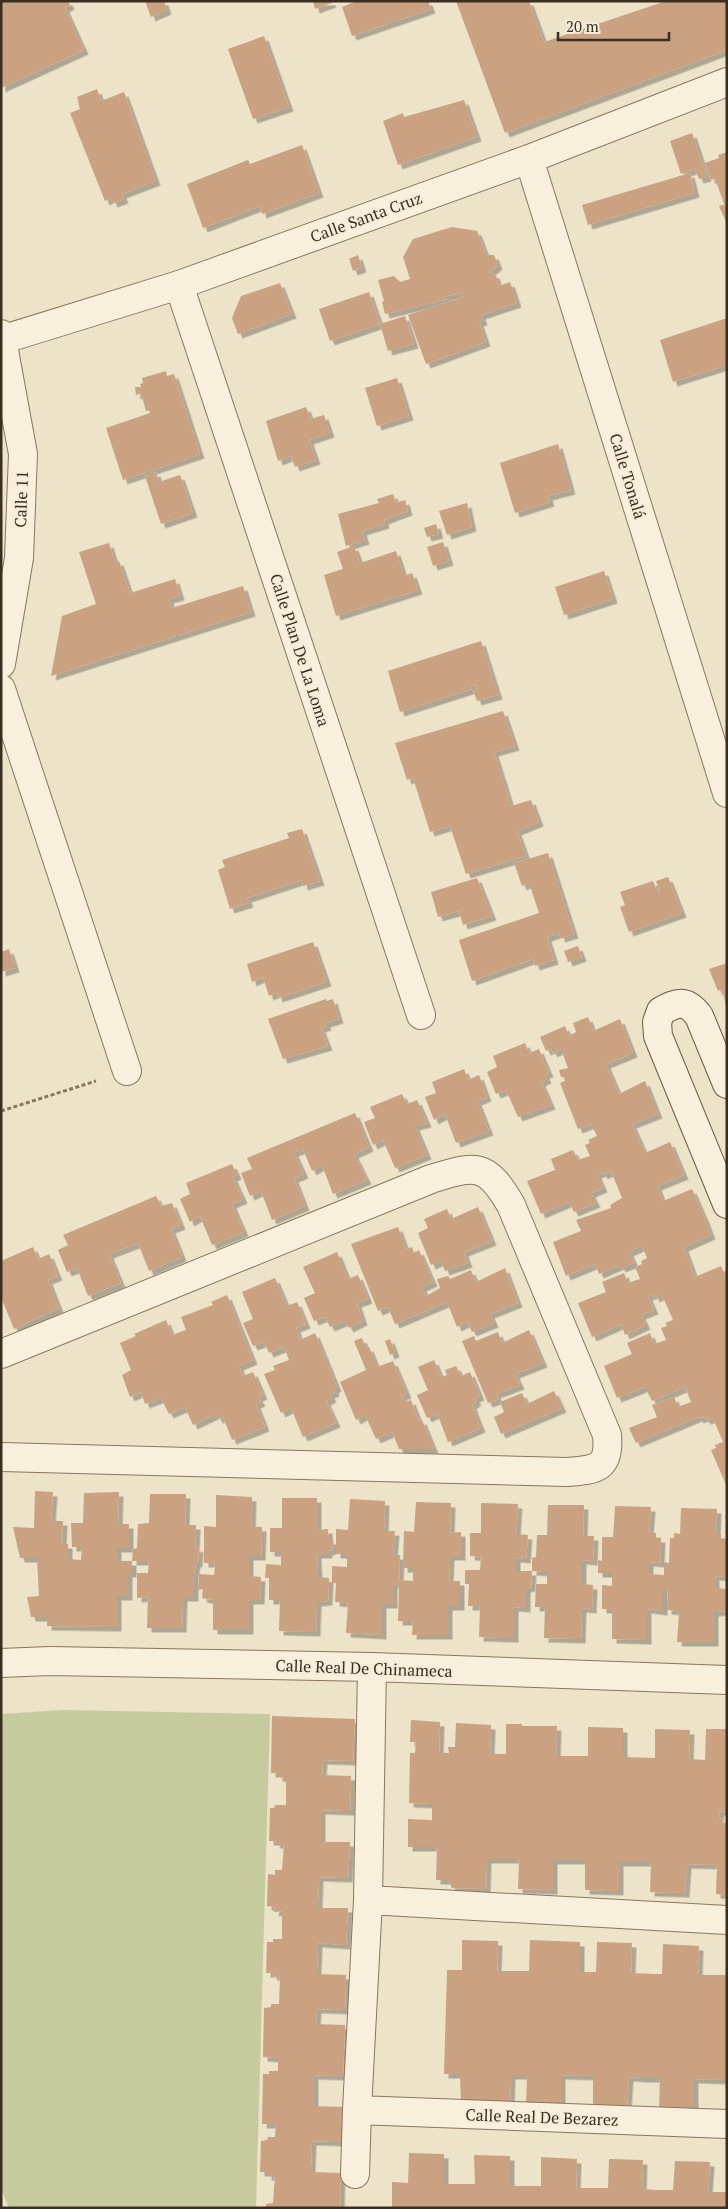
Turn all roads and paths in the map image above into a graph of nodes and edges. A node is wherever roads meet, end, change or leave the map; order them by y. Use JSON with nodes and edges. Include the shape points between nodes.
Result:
{"nodes":[{"id":1,"x":727,"y":82,"type":"edge"},
{"id":2,"x":529,"y":159,"type":"junction"},
{"id":3,"x":179,"y":285,"type":"junction"},
{"id":4,"x":2,"y":337,"type":"edge"},
{"id":5,"x":1,"y":664,"type":"edge"},
{"id":6,"x":1,"y":689,"type":"edge"},
{"id":7,"x":727,"y":793,"type":"edge"},
{"id":8,"x":421,"y":1015,"type":"dead end"},
{"id":9,"x":127,"y":1071,"type":"joint"},
{"id":10,"x":727,"y":1084,"type":"edge"},
{"id":11,"x":1,"y":1111,"type":"edge"},
{"id":12,"x":727,"y":1204,"type":"edge"},
{"id":13,"x":5,"y":1352,"type":"edge"},
{"id":14,"x":1,"y":1457,"type":"edge"},
{"id":15,"x":1,"y":1663,"type":"edge"},
{"id":16,"x":372,"y":1667,"type":"junction"},
{"id":17,"x":727,"y":1680,"type":"edge"},
{"id":18,"x":368,"y":1900,"type":"junction"},
{"id":19,"x":727,"y":1920,"type":"edge"},
{"id":20,"x":356,"y":2110,"type":"junction"},
{"id":21,"x":727,"y":2124,"type":"edge"},
{"id":22,"x":355,"y":2174,"type":"dead end"}],
"edges":[{"from":1,"to":2,"type":"street","name":"Calle Santa Cruz"},
{"from":2,"to":3,"type":"street","name":"Calle Santa Cruz"},
{"from":2,"to":7,"type":"street","name":"Calle Tonalá"},
{"from":3,"to":4,"type":"street","name":"Calle Santa Cruz"},
{"from":3,"to":8,"type":"street","name":"Calle Plan De La Loma"},
{"from":4,"to":5,"type":"street","name":"Calle 11","via":[[23,454],[19,558]]},
{"from":6,"to":9,"type":"street"},
{"from":9,"to":11,"type":"path"},
{"from":10,"to":12,"type":"street","via":[[699,1016],[693,1009],[680,1003],[661,1011],[657,1022],[658,1036]]},
{"from":13,"to":14,"type":"street","via":[[431,1179],[476,1170],[492,1176],[511,1205],[606,1435],[608,1448],[607,1458],[599,1466],[567,1472]]},
{"from":15,"to":16,"type":"street","name":"Calle Real De Chinameca","via":[[50,1661]]},
{"from":16,"to":17,"type":"street","name":"Calle Real De Chinameca"},
{"from":16,"to":18,"type":"street"},
{"from":18,"to":19,"type":"street"},
{"from":18,"to":20,"type":"street"},
{"from":20,"to":21,"type":"street","name":"Calle Real De Bezarez"},
{"from":20,"to":22,"type":"street"}]}
